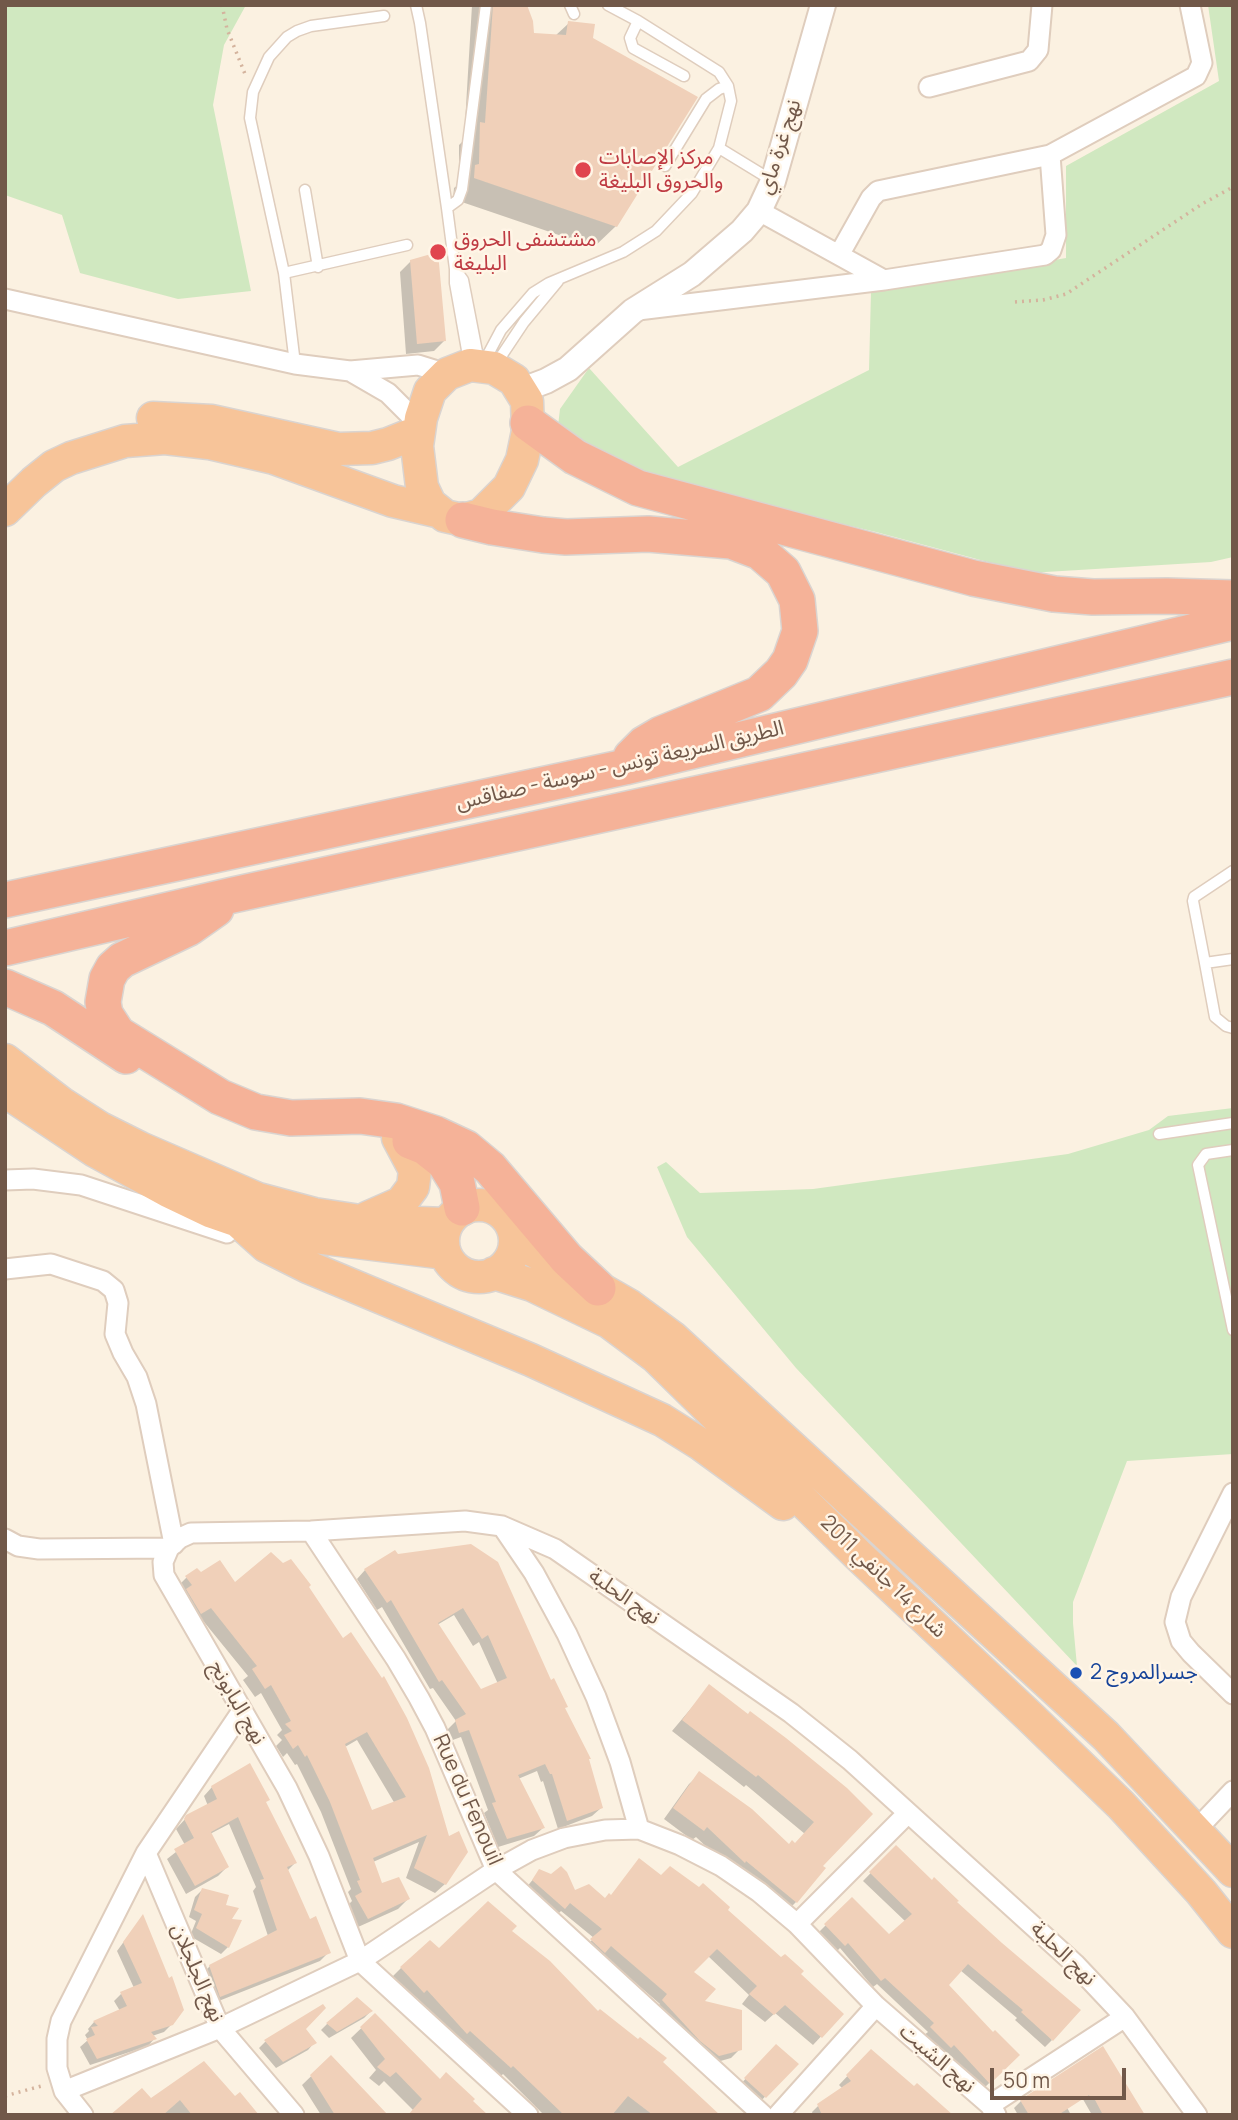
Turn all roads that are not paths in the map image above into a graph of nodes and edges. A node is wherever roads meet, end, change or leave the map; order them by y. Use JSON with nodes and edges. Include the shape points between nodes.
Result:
{"nodes":[{"id":1,"x":416,"y":5,"type":"edge"},
{"id":2,"x":486,"y":5,"type":"edge"},
{"id":3,"x":607,"y":5,"type":"edge"},
{"id":4,"x":822,"y":5,"type":"edge"},
{"id":5,"x":1042,"y":5,"type":"edge"},
{"id":6,"x":1190,"y":5,"type":"edge"},
{"id":7,"x":384,"y":16,"type":"dead end"},
{"id":8,"x":638,"y":21,"type":"junction"},
{"id":9,"x":684,"y":76,"type":"dead end"},
{"id":10,"x":728,"y":86,"type":"junction"},
{"id":11,"x":929,"y":87,"type":"dead end"},
{"id":12,"x":719,"y":148,"type":"junction"},
{"id":13,"x":1049,"y":155,"type":"junction"},
{"id":14,"x":665,"y":166,"type":"dead end"},
{"id":15,"x":773,"y":181,"type":"junction"},
{"id":16,"x":305,"y":190,"type":"dead end"},
{"id":17,"x":447,"y":208,"type":"junction"},
{"id":18,"x":759,"y":211,"type":"junction"},
{"id":19,"x":407,"y":245,"type":"dead end"},
{"id":20,"x":839,"y":255,"type":"junction"},
{"id":21,"x":318,"y":267,"type":"junction"},
{"id":22,"x":284,"y":273,"type":"junction"},
{"id":23,"x":884,"y":280,"type":"junction"},
{"id":24,"x":5,"y":299,"type":"edge"},
{"id":25,"x":633,"y":310,"type":"junction"},
{"id":26,"x":295,"y":364,"type":"junction"},
{"id":27,"x":475,"y":367,"type":"junction"},
{"id":28,"x":351,"y":371,"type":"junction"},
{"id":29,"x":526,"y":410,"type":"junction"},
{"id":30,"x":419,"y":428,"type":"junction"},
{"id":31,"x":5,"y":478,"type":"edge"},
{"id":32,"x":5,"y":510,"type":"edge"},
{"id":33,"x":450,"y":515,"type":"junction"},
{"id":34,"x":1233,"y":598,"type":"edge"},
{"id":35,"x":1233,"y":622,"type":"edge"},
{"id":36,"x":1233,"y":677,"type":"edge"},
{"id":37,"x":625,"y":766,"type":"junction"},
{"id":38,"x":1233,"y":871,"type":"edge"},
{"id":39,"x":233,"y":895,"type":"junction"},
{"id":40,"x":5,"y":900,"type":"edge"},
{"id":41,"x":5,"y":948,"type":"edge"},
{"id":42,"x":1233,"y":959,"type":"edge"},
{"id":43,"x":1205,"y":963,"type":"junction"},
{"id":44,"x":5,"y":987,"type":"edge"},
{"id":45,"x":1233,"y":1028,"type":"edge"},
{"id":46,"x":5,"y":1060,"type":"edge"},
{"id":47,"x":5,"y":1091,"type":"edge"},
{"id":48,"x":1233,"y":1123,"type":"edge"},
{"id":49,"x":1159,"y":1134,"type":"dead end"},
{"id":50,"x":398,"y":1138,"type":"junction"},
{"id":51,"x":1233,"y":1150,"type":"edge"},
{"id":52,"x":5,"y":1180,"type":"edge"},
{"id":53,"x":238,"y":1221,"type":"junction"},
{"id":54,"x":360,"y":1221,"type":"junction"},
{"id":55,"x":451,"y":1229,"type":"junction"},
{"id":56,"x":515,"y":1240,"type":"junction"},
{"id":57,"x":266,"y":1246,"type":"junction"},
{"id":58,"x":5,"y":1269,"type":"edge"},
{"id":59,"x":1233,"y":1271,"type":"edge"},
{"id":60,"x":495,"y":1273,"type":"junction"},
{"id":61,"x":1221,"y":1273,"type":"junction"},
{"id":62,"x":598,"y":1288,"type":"junction"},
{"id":63,"x":1233,"y":1331,"type":"edge"},
{"id":64,"x":1233,"y":1493,"type":"edge"},
{"id":65,"x":502,"y":1525,"type":"junction"},
{"id":66,"x":311,"y":1531,"type":"junction"},
{"id":67,"x":5,"y":1539,"type":"edge"},
{"id":68,"x":171,"y":1546,"type":"junction"},
{"id":69,"x":555,"y":1549,"type":"junction"},
{"id":70,"x":860,"y":1557,"type":"junction"},
{"id":71,"x":534,"y":1573,"type":"junction"},
{"id":72,"x":1233,"y":1694,"type":"edge"},
{"id":73,"x":242,"y":1711,"type":"junction"},
{"id":74,"x":1233,"y":1791,"type":"edge"},
{"id":75,"x":908,"y":1813,"type":"junction"},
{"id":76,"x":639,"y":1829,"type":"junction"},
{"id":77,"x":1196,"y":1830,"type":"junction"},
{"id":78,"x":146,"y":1853,"type":"junction"},
{"id":79,"x":496,"y":1870,"type":"junction"},
{"id":80,"x":1233,"y":1871,"type":"edge"},
{"id":81,"x":797,"y":1924,"type":"junction"},
{"id":82,"x":1233,"y":1933,"type":"edge"},
{"id":83,"x":360,"y":1961,"type":"junction"},
{"id":84,"x":876,"y":2006,"type":"junction"},
{"id":85,"x":1125,"y":2017,"type":"junction"},
{"id":86,"x":220,"y":2028,"type":"junction"},
{"id":87,"x":62,"y":2086,"type":"junction"},
{"id":88,"x":993,"y":2110,"type":"edge"},
{"id":89,"x":83,"y":2115,"type":"edge"},
{"id":90,"x":294,"y":2115,"type":"edge"},
{"id":91,"x":528,"y":2115,"type":"edge"},
{"id":92,"x":763,"y":2115,"type":"edge"},
{"id":93,"x":778,"y":2115,"type":"edge"},
{"id":94,"x":1197,"y":2115,"type":"edge"}],
"edges":[{"from":1,"to":17,"type":"lane"},
{"from":2,"to":17,"type":"lane","via":[[462,189]]},
{"from":3,"to":8,"type":"lane"},
{"from":4,"to":15,"type":"street","name":"نهج غرة ماي"},
{"from":5,"to":11,"type":"street","via":[[1038,50],[1028,61]]},
{"from":6,"to":13,"type":"street","via":[[1202,63],[1196,76]]},
{"from":7,"to":22,"type":"lane","via":[[297,31],[269,57],[253,92],[250,118]]},
{"from":8,"to":9,"type":"lane","via":[[631,38],[634,48]]},
{"from":8,"to":10,"type":"lane","via":[[719,72]]},
{"from":10,"to":12,"type":"lane","via":[[731,102]]},
{"from":10,"to":14,"type":"lane","via":[[706,99]]},
{"from":12,"to":15,"type":"lane"},
{"from":12,"to":27,"type":"lane","via":[[692,193],[656,232],[558,281],[518,329]]},
{"from":13,"to":20,"type":"street","via":[[878,191]]},
{"from":13,"to":23,"type":"street","via":[[1056,235],[1045,255]]},
{"from":15,"to":18,"type":"street","name":"نهج غرة ماي"},
{"from":16,"to":21,"type":"lane"},
{"from":17,"to":27,"type":"lane"},
{"from":18,"to":20,"type":"street"},
{"from":18,"to":25,"type":"street","name":"نهج غرة ماي","via":[[692,274]]},
{"from":19,"to":21,"type":"lane"},
{"from":20,"to":23,"type":"street"},
{"from":21,"to":22,"type":"lane"},
{"from":22,"to":26,"type":"lane"},
{"from":23,"to":25,"type":"street"},
{"from":24,"to":26,"type":"street"},
{"from":25,"to":29,"type":"street","name":"نهج غرة ماي","via":[[568,369],[554,392]]},
{"from":26,"to":28,"type":"street"},
{"from":27,"to":28,"type":"street","via":[[418,365]]},
{"from":27,"to":29,"type":"highway","via":[[505,373]]},
{"from":27,"to":30,"type":"highway","via":[[430,391]]},
{"from":28,"to":30,"type":"street","via":[[388,393]]},
{"from":29,"to":33,"type":"highway","via":[[526,446],[509,487],[481,515]]},
{"from":29,"to":34,"type":"highway","via":[[575,457],[649,492],[973,579],[1093,597]]},
{"from":30,"to":31,"type":"highway","via":[[380,446],[339,449],[212,421],[132,420],[62,441]]},
{"from":30,"to":33,"type":"highway","via":[[422,487],[430,504]]},
{"from":32,"to":33,"type":"highway","via":[[54,466],[71,458],[125,441],[165,439],[209,443],[274,458],[393,501]]},
{"from":33,"to":37,"type":"highway","via":[[543,535],[648,534],[732,541],[761,552],[788,579],[797,600],[800,631],[781,673],[759,694],[652,738]]},
{"from":35,"to":37,"type":"highway","name":"الطريق السريعة تونس - سوسة - صفاقس"},
{"from":36,"to":39,"type":"highway","name":"الطريق السريعة تونس - سوسة - صفاقس"},
{"from":37,"to":40,"type":"highway","name":"الطريق السريعة تونس - سوسة - صفاقس"},
{"from":38,"to":43,"type":"lane","via":[[1194,897]]},
{"from":39,"to":41,"type":"highway","name":"الطريق السريعة تونس - سوسة - صفاقس"},
{"from":39,"to":62,"type":"highway","via":[[202,921],[132,954],[113,968],[103,1002],[118,1034],[219,1097],[247,1109],[290,1118],[359,1116],[396,1121],[466,1148]]},
{"from":42,"to":43,"type":"lane"},
{"from":43,"to":45,"type":"lane","via":[[1214,1017]]},
{"from":44,"to":50,"type":"highway","via":[[53,1009],[207,1108],[237,1122],[286,1133]]},
{"from":46,"to":54,"type":"highway","via":[[82,1117],[140,1148],[258,1199]]},
{"from":47,"to":53,"type":"highway","via":[[115,1162]]},
{"from":48,"to":49,"type":"lane"},
{"from":50,"to":54,"type":"highway","via":[[415,1170],[413,1187],[401,1203]]},
{"from":50,"to":55,"type":"highway","via":[[425,1147],[444,1162],[457,1183]]},
{"from":51,"to":61,"type":"lane","via":[[1206,1154],[1198,1165]]},
{"from":52,"to":57,"type":"street","via":[[81,1185]]},
{"from":53,"to":55,"type":"highway","via":[[307,1236]]},
{"from":53,"to":57,"type":"highway"},
{"from":54,"to":55,"type":"highway"},
{"from":55,"to":56,"type":"highway","via":[[483,1204],[502,1212]]},
{"from":55,"to":60,"type":"highway","name":"شارع 14 جانفي 2011","via":[[451,1264],[471,1276]]},
{"from":56,"to":60,"type":"highway","via":[[510,1260]]},
{"from":56,"to":62,"type":"highway","name":"شارع 14 جانفي 2011"},
{"from":57,"to":70,"type":"highway","via":[[662,1420]]},
{"from":58,"to":68,"type":"street","name":"نهج البابونج","via":[[51,1264],[103,1281],[114,1290],[118,1303],[115,1334],[146,1404]]},
{"from":59,"to":61,"type":"lane"},
{"from":60,"to":70,"type":"highway","name":"شارع 14 جانفي 2011","via":[[543,1290],[636,1340]]},
{"from":61,"to":63,"type":"lane"},
{"from":62,"to":77,"type":"highway","name":"شارع 14 جانفي 2011","via":[[692,1354],[1105,1736]]},
{"from":64,"to":72,"type":"street","via":[[1181,1597],[1175,1622],[1181,1641]]},
{"from":65,"to":66,"type":"street","via":[[444,1521]]},
{"from":65,"to":69,"type":"street","name":"نهج الحلبة"},
{"from":65,"to":71,"type":"street"},
{"from":66,"to":68,"type":"street","via":[[191,1532]]},
{"from":66,"to":79,"type":"street","name":"Rue du Fenouil","via":[[419,1698]]},
{"from":67,"to":68,"type":"street","via":[[39,1549]]},
{"from":68,"to":73,"type":"street","name":"نهج البابونج","via":[[163,1562],[164,1575]]},
{"from":69,"to":71,"type":"street","via":[[541,1559]]},
{"from":69,"to":75,"type":"street","name":"نهج الحلبة","via":[[791,1713]]},
{"from":70,"to":82,"type":"highway","name":"شارع 14 جانفي 2011","via":[[1121,1805]]},
{"from":71,"to":76,"type":"street","via":[[596,1697]]},
{"from":73,"to":78,"type":"street"},
{"from":73,"to":83,"type":"street","name":"نهج البابونج","via":[[319,1856]]},
{"from":74,"to":77,"type":"street"},
{"from":75,"to":81,"type":"street"},
{"from":75,"to":85,"type":"street","name":"نهج الحلبة","via":[[1075,1964]]},
{"from":76,"to":79,"type":"street","via":[[564,1838]]},
{"from":76,"to":81,"type":"street","via":[[721,1866]]},
{"from":77,"to":80,"type":"highway","name":"شارع 14 جانفي 2011"},
{"from":78,"to":86,"type":"street","name":"نهج الجلجلان"},
{"from":78,"to":87,"type":"street","via":[[61,2021],[56,2053]]},
{"from":79,"to":83,"type":"street"},
{"from":79,"to":92,"type":"street","name":"Rue du Fenouil"},
{"from":81,"to":84,"type":"street"},
{"from":83,"to":86,"type":"street"},
{"from":83,"to":91,"type":"street","name":"نهج البابونج"},
{"from":84,"to":88,"type":"street","name":"نهج الشبت"},
{"from":84,"to":93,"type":"street"},
{"from":85,"to":88,"type":"street"},
{"from":85,"to":94,"type":"street","name":"نهج الحلبة"},
{"from":86,"to":87,"type":"street"},
{"from":86,"to":90,"type":"street","name":"نهج الجلجلان"},
{"from":87,"to":89,"type":"street"}]}
